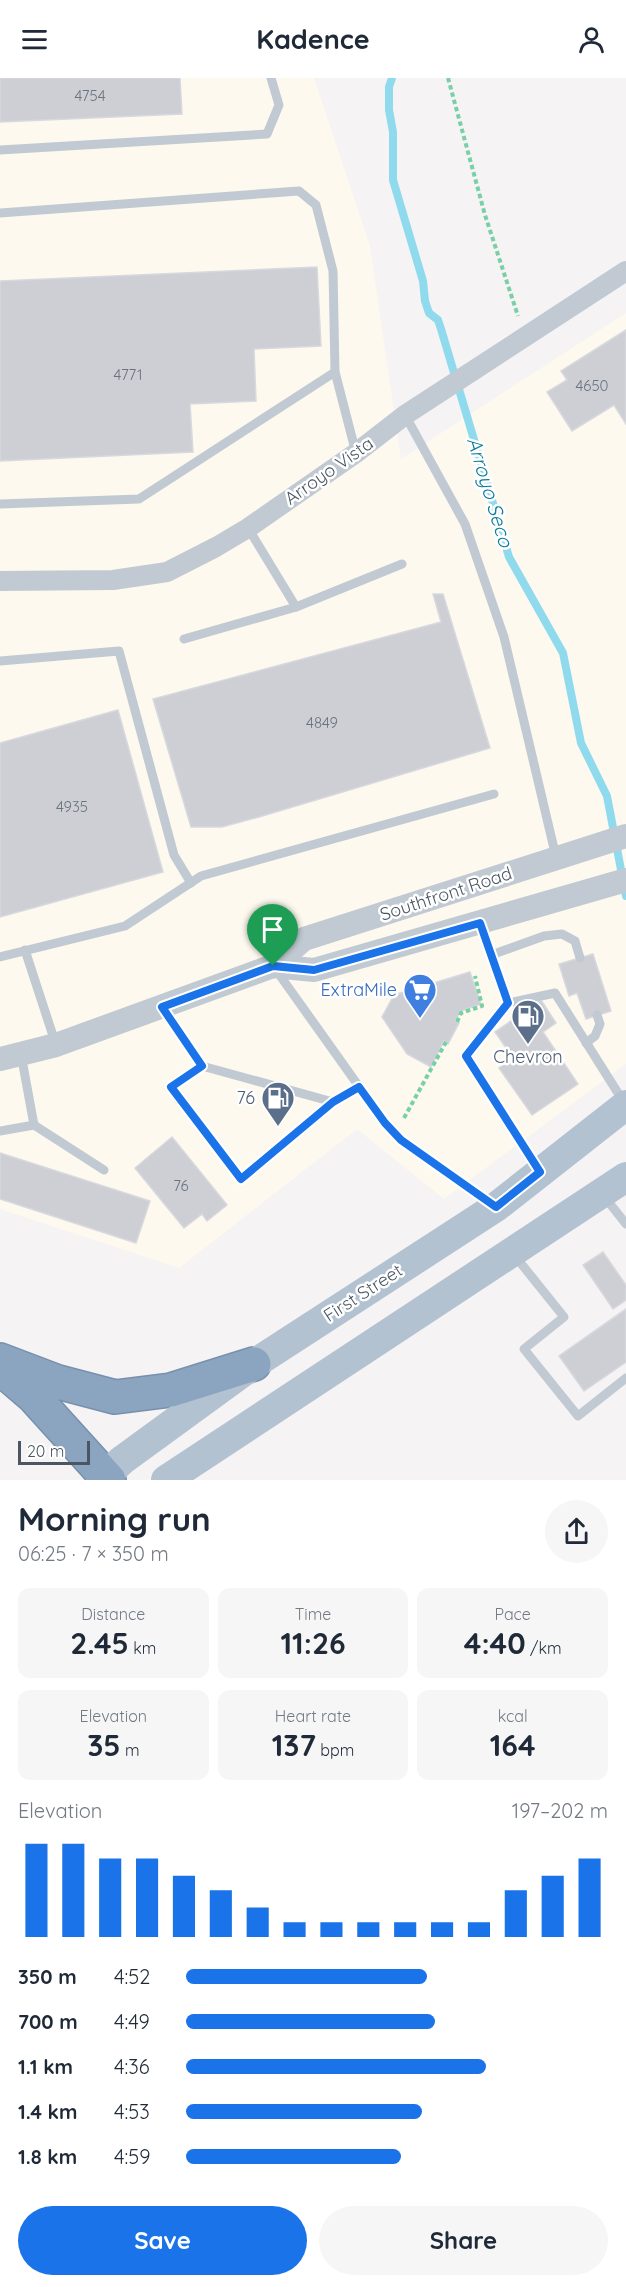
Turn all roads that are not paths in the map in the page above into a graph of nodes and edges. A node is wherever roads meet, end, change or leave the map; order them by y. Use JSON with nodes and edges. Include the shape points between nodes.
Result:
{"nodes":[{"id":1,"x":271,"y":78,"type":"edge"},
{"id":2,"x":0,"y":150,"type":"edge"},
{"id":3,"x":0,"y":213,"type":"edge"},
{"id":4,"x":626,"y":271,"type":"edge"},
{"id":5,"x":335,"y":372,"type":"junction"},
{"id":6,"x":405,"y":414,"type":"junction"},
{"id":7,"x":356,"y":453,"type":"junction"},
{"id":8,"x":0,"y":504,"type":"edge"},
{"id":9,"x":248,"y":528,"type":"junction"},
{"id":10,"x":402,"y":564,"type":"dead end"},
{"id":11,"x":0,"y":581,"type":"edge"},
{"id":12,"x":296,"y":607,"type":"junction"},
{"id":13,"x":184,"y":639,"type":"dead end"},
{"id":14,"x":0,"y":661,"type":"edge"},
{"id":15,"x":495,"y":794,"type":"dead end"},
{"id":16,"x":626,"y":836,"type":"edge"},
{"id":17,"x":561,"y":858,"type":"junction"},
{"id":18,"x":626,"y":880,"type":"edge"},
{"id":19,"x":191,"y":883,"type":"junction"},
{"id":20,"x":480,"y":923,"type":"junction"},
{"id":21,"x":25,"y":950,"type":"junction"},
{"id":22,"x":491,"y":955,"type":"junction"},
{"id":23,"x":0,"y":957,"type":"edge"},
{"id":24,"x":580,"y":958,"type":"dead end"},
{"id":25,"x":273,"y":966,"type":"junction"},
{"id":26,"x":508,"y":1003,"type":"junction"},
{"id":27,"x":162,"y":1007,"type":"junction"},
{"id":28,"x":597,"y":1015,"type":"dead end"},
{"id":29,"x":586,"y":1043,"type":"junction"},
{"id":30,"x":56,"y":1045,"type":"junction"},
{"id":31,"x":10,"y":1057,"type":"edge"},
{"id":32,"x":202,"y":1066,"type":"junction"},
{"id":33,"x":359,"y":1087,"type":"junction"},
{"id":34,"x":333,"y":1102,"type":"junction"},
{"id":35,"x":626,"y":1105,"type":"edge"},
{"id":36,"x":34,"y":1125,"type":"junction"},
{"id":37,"x":0,"y":1131,"type":"edge"},
{"id":38,"x":104,"y":1170,"type":"dead end"},
{"id":39,"x":540,"y":1172,"type":"junction"},
{"id":40,"x":614,"y":1185,"type":"edge"},
{"id":41,"x":496,"y":1207,"type":"junction"},
{"id":42,"x":626,"y":1224,"type":"edge"},
{"id":43,"x":512,"y":1252,"type":"junction"},
{"id":44,"x":0,"y":1360,"type":"edge"},
{"id":45,"x":254,"y":1364,"type":"junction"},
{"id":46,"x":0,"y":1368,"type":"edge"},
{"id":47,"x":626,"y":1378,"type":"edge"},
{"id":48,"x":104,"y":1479,"type":"edge"},
{"id":49,"x":166,"y":1480,"type":"edge"}],
"edges":[{"from":1,"to":2,"type":"lane","via":[[279,105],[267,134]]},
{"from":3,"to":5,"type":"lane","via":[[299,191],[316,205],[333,271]]},
{"from":4,"to":6,"type":"street","name":"Arroyo Vista"},
{"from":5,"to":7,"type":"lane"},
{"from":5,"to":8,"type":"lane","via":[[139,499]]},
{"from":6,"to":7,"type":"street","name":"Arroyo Vista"},
{"from":6,"to":17,"type":"lane","via":[[469,535],[504,637]]},
{"from":7,"to":9,"type":"street","name":"Arroyo Vista"},
{"from":9,"to":11,"type":"street","name":"Arroyo Vista","via":[[167,572],[113,580]]},
{"from":9,"to":12,"type":"lane"},
{"from":10,"to":12,"type":"lane"},
{"from":12,"to":13,"type":"lane"},
{"from":14,"to":19,"type":"lane","via":[[119,651],[174,855]]},
{"from":15,"to":19,"type":"lane","via":[[201,876]]},
{"from":16,"to":17,"type":"street","name":"Southfront Road"},
{"from":17,"to":25,"type":"street","name":"Southfront Road","via":[[304,939]]},
{"from":18,"to":20,"type":"street","name":"Southfront Road"},
{"from":19,"to":21,"type":"lane","via":[[125,926]]},
{"from":20,"to":22,"type":"lane"},
{"from":20,"to":25,"type":"street","name":"Southfront Road","via":[[314,970]]},
{"from":21,"to":23,"type":"lane"},
{"from":21,"to":30,"type":"lane"},
{"from":22,"to":24,"type":"lane","via":[[543,936],[562,934],[575,941]]},
{"from":22,"to":26,"type":"lane"},
{"from":25,"to":27,"type":"street","name":"Southfront Road"},
{"from":25,"to":33,"type":"lane"},
{"from":26,"to":29,"type":"lane","via":[[555,993]]},
{"from":26,"to":39,"type":"lane","via":[[466,1056]]},
{"from":27,"to":30,"type":"street","name":"Southfront Road"},
{"from":27,"to":32,"type":"lane"},
{"from":28,"to":29,"type":"lane","via":[[600,1024],[595,1036]]},
{"from":29,"to":35,"type":"lane"},
{"from":30,"to":31,"type":"street","name":"Southfront Road"},
{"from":31,"to":36,"type":"lane"},
{"from":32,"to":34,"type":"lane"},
{"from":32,"to":34,"type":"lane","via":[[171,1087],[241,1179]]},
{"from":33,"to":34,"type":"lane"},
{"from":33,"to":41,"type":"lane","via":[[401,1140]]},
{"from":35,"to":39,"type":"main road","name":"First Street"},
{"from":36,"to":37,"type":"lane"},
{"from":36,"to":38,"type":"lane"},
{"from":39,"to":41,"type":"main road","name":"First Street"},
{"from":40,"to":42,"type":"lane"},
{"from":40,"to":43,"type":"main road"},
{"from":41,"to":45,"type":"main road","name":"First Street"},
{"from":43,"to":47,"type":"lane","via":[[564,1317],[524,1348],[578,1416]]},
{"from":43,"to":49,"type":"main road"},
{"from":44,"to":45,"type":"highway","via":[[58,1382],[115,1397],[171,1390]]},
{"from":45,"to":48,"type":"main road","name":"First Street","via":[[121,1461]]},
{"from":46,"to":48,"type":"highway","via":[[33,1396]]}]}
